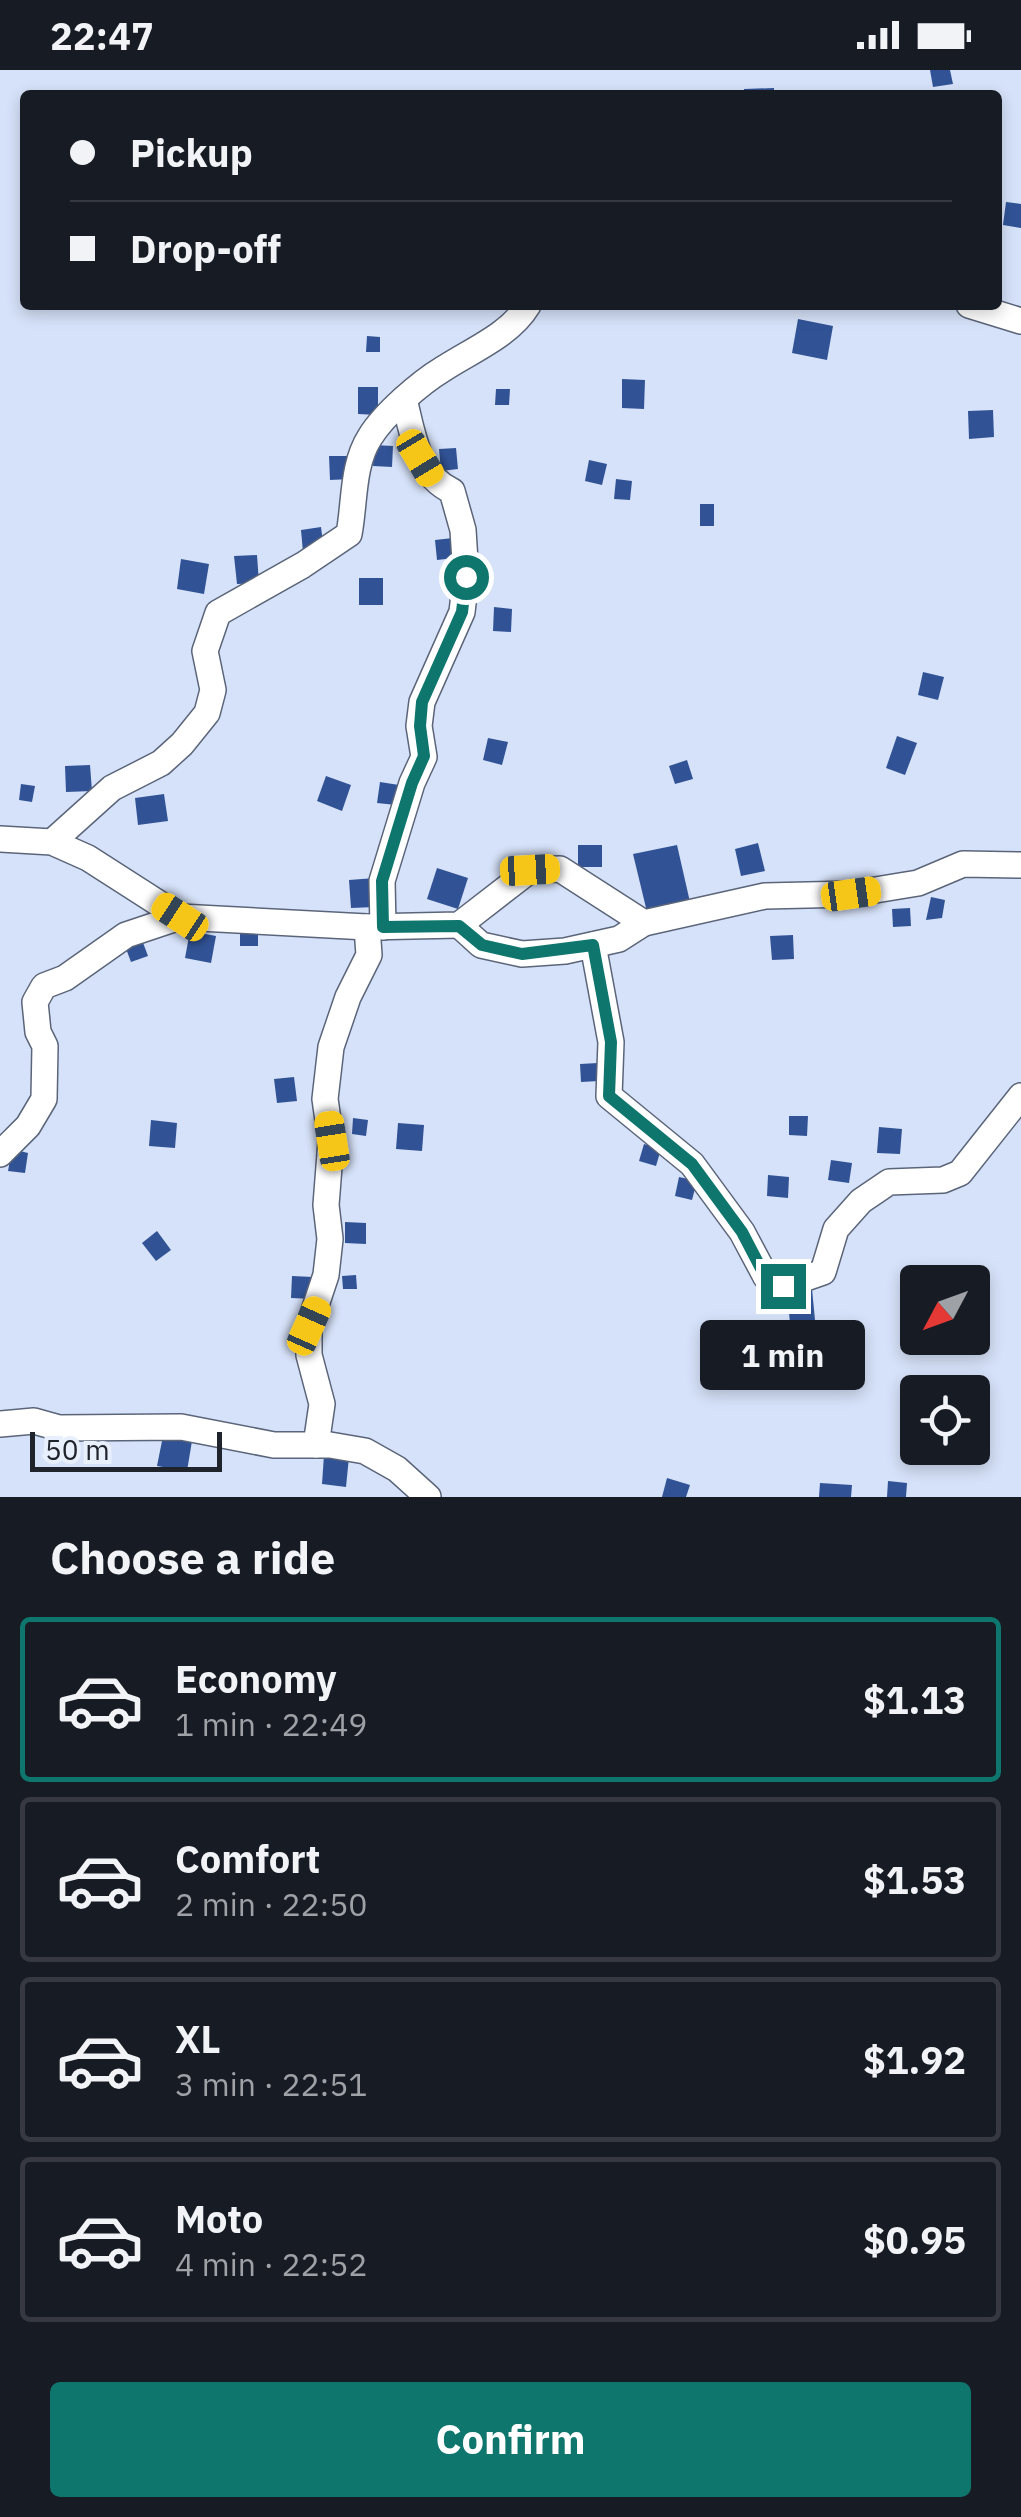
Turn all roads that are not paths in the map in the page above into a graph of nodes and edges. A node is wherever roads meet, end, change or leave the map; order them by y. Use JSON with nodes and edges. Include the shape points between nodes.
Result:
{"nodes":[{"id":1,"x":525,"y":310,"type":"edge"},
{"id":2,"x":985,"y":310,"type":"edge"},
{"id":3,"x":1021,"y":321,"type":"edge"},
{"id":4,"x":404,"y":400,"type":"junction"},
{"id":5,"x":0,"y":839,"type":"edge"},
{"id":6,"x":52,"y":842,"type":"junction"},
{"id":7,"x":1021,"y":865,"type":"edge"},
{"id":8,"x":180,"y":917,"type":"junction"},
{"id":9,"x":644,"y":923,"type":"junction"},
{"id":10,"x":459,"y":926,"type":"junction"},
{"id":11,"x":375,"y":927,"type":"junction"},
{"id":12,"x":593,"y":945,"type":"junction"},
{"id":13,"x":1021,"y":1096,"type":"edge"},
{"id":14,"x":0,"y":1154,"type":"edge"},
{"id":15,"x":0,"y":1424,"type":"edge"},
{"id":16,"x":316,"y":1445,"type":"junction"},
{"id":17,"x":428,"y":1497,"type":"edge"}],
"edges":[{"from":1,"to":4,"type":"street"},
{"from":2,"to":3,"type":"street"},
{"from":4,"to":6,"type":"street","via":[[369,437],[356,473],[349,534],[218,613],[205,651],[214,690],[182,744],[112,788]]},
{"from":4,"to":11,"type":"street","via":[[420,458],[435,484],[452,491],[466,577],[462,612],[422,702],[424,756],[382,881]]},
{"from":5,"to":6,"type":"street"},
{"from":6,"to":8,"type":"street"},
{"from":7,"to":9,"type":"street","via":[[963,864],[918,884],[765,896]]},
{"from":8,"to":11,"type":"street"},
{"from":8,"to":14,"type":"street","via":[[126,935],[44,986],[35,1002],[46,1046],[44,1099]]},
{"from":9,"to":10,"type":"street","via":[[560,869],[530,870]]},
{"from":9,"to":12,"type":"street"},
{"from":10,"to":11,"type":"street"},
{"from":10,"to":12,"type":"street","via":[[482,945],[522,954]]},
{"from":11,"to":16,"type":"street","via":[[330,1047],[330,1240],[309,1326],[308,1355],[322,1404]]},
{"from":12,"to":13,"type":"street","via":[[611,1042],[609,1096],[692,1164],[766,1278],[783,1286],[823,1272],[836,1229],[889,1182],[943,1180],[960,1172]]},
{"from":15,"to":16,"type":"street","via":[[180,1428],[274,1445]]},
{"from":16,"to":17,"type":"street","via":[[366,1451]]}]}
